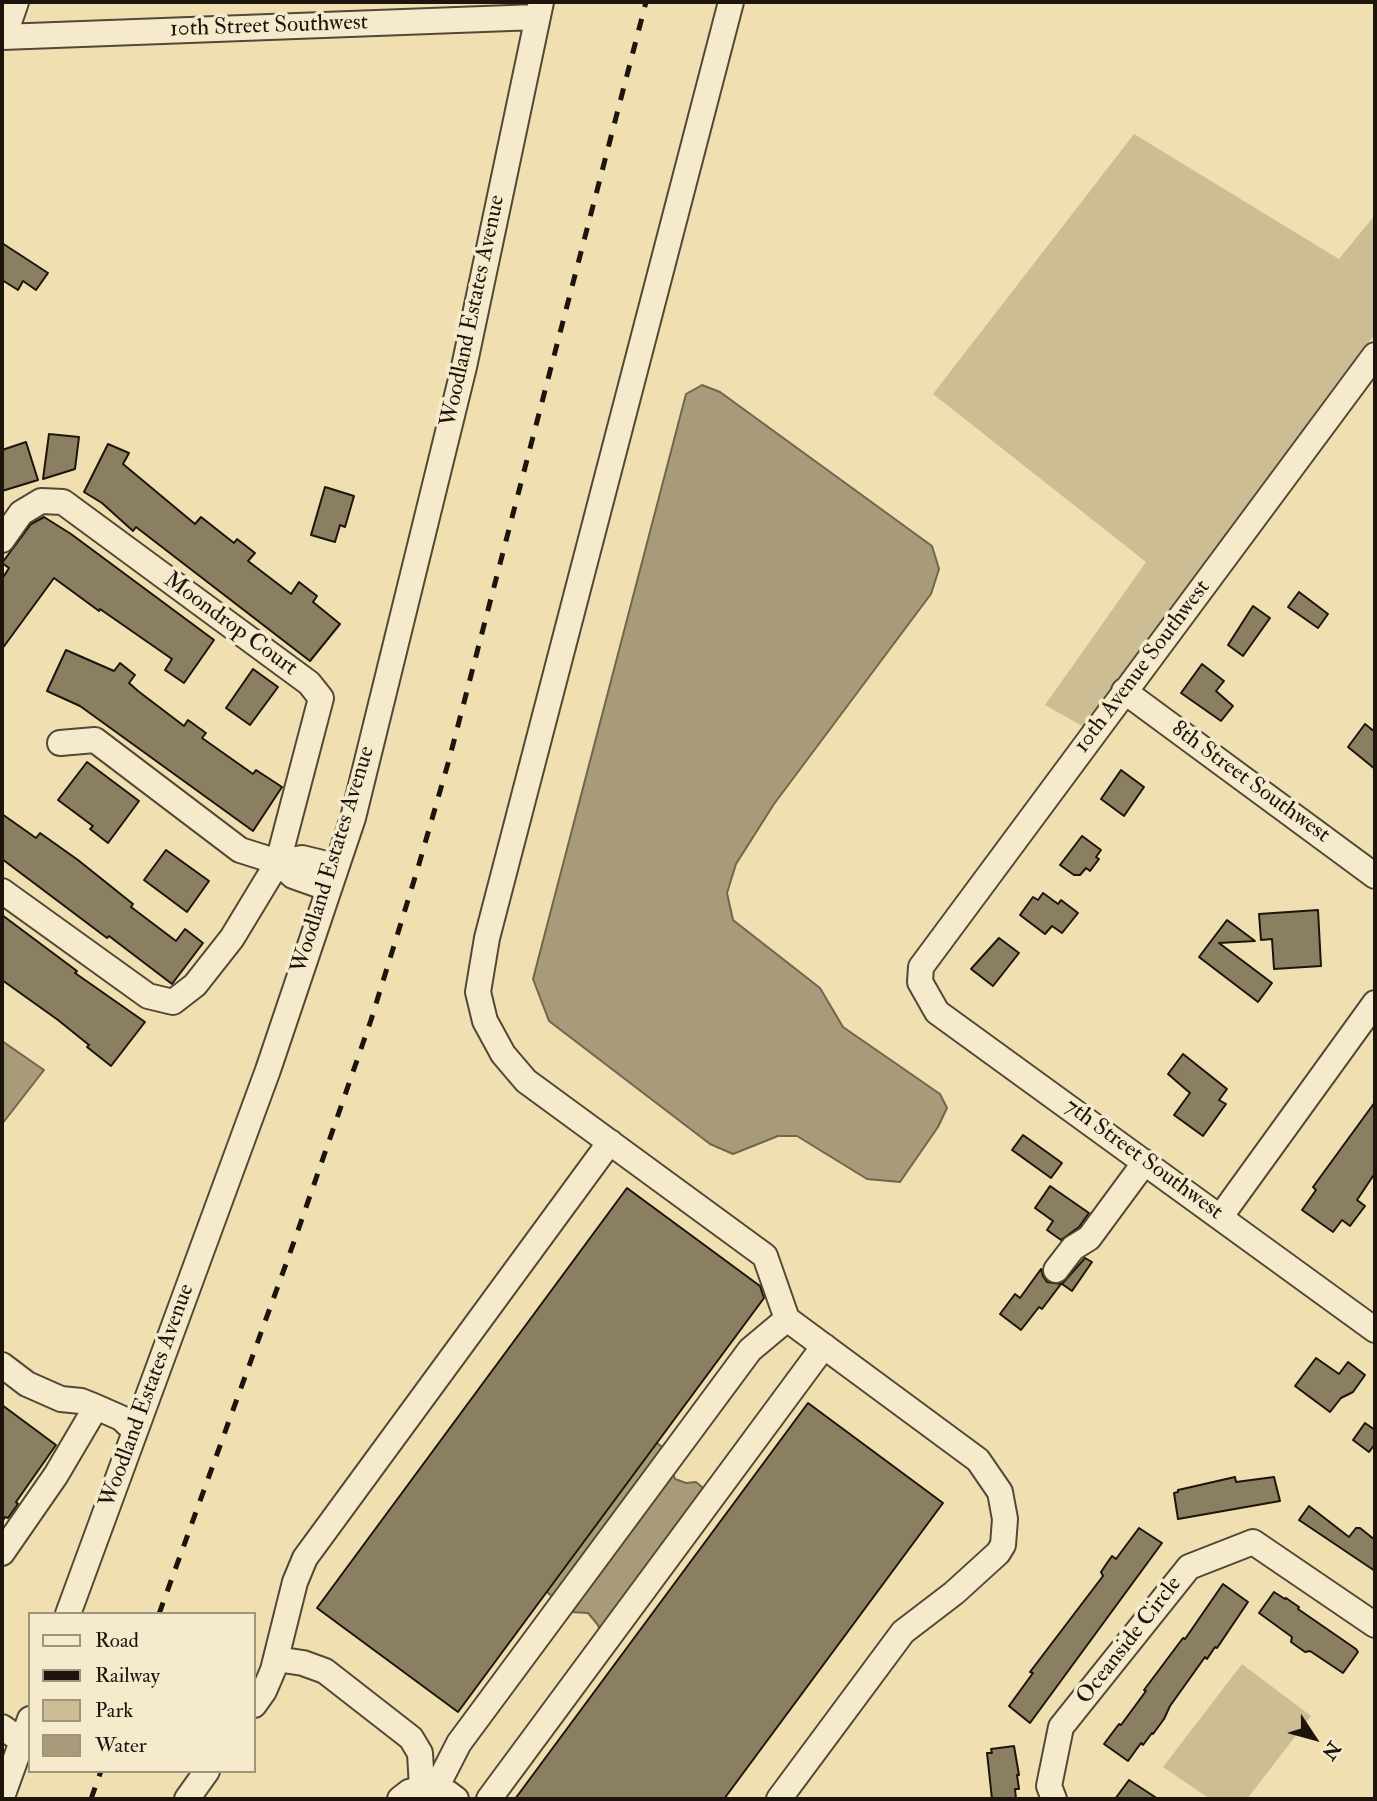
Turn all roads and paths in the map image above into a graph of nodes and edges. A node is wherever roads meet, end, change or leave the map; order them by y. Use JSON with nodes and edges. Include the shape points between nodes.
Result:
{"nodes":[{"id":1,"x":16,"y":2,"type":"edge"},
{"id":2,"x":731,"y":2,"type":"edge"},
{"id":3,"x":539,"y":10,"type":"edge"},
{"id":4,"x":3,"y":37,"type":"edge"},
{"id":5,"x":1375,"y":355,"type":"edge"},
{"id":6,"x":2,"y":540,"type":"edge"},
{"id":7,"x":1124,"y":691,"type":"junction"},
{"id":8,"x":60,"y":743,"type":"dead end"},
{"id":9,"x":278,"y":862,"type":"junction"},
{"id":10,"x":1375,"y":876,"type":"edge"},
{"id":11,"x":331,"y":877,"type":"junction"},
{"id":12,"x":2,"y":891,"type":"edge"},
{"id":13,"x":920,"y":982,"type":"joint"},
{"id":14,"x":1375,"y":1003,"type":"edge"},
{"id":15,"x":610,"y":1142,"type":"junction"},
{"id":16,"x":1145,"y":1162,"type":"junction"},
{"id":17,"x":1221,"y":1216,"type":"junction"},
{"id":18,"x":1056,"y":1270,"type":"dead end"},
{"id":19,"x":787,"y":1319,"type":"junction"},
{"id":20,"x":1375,"y":1330,"type":"edge"},
{"id":21,"x":824,"y":1346,"type":"junction"},
{"id":22,"x":2,"y":1365,"type":"edge"},
{"id":23,"x":96,"y":1407,"type":"junction"},
{"id":24,"x":135,"y":1431,"type":"junction"},
{"id":25,"x":2,"y":1553,"type":"edge"},
{"id":26,"x":69,"y":1612,"type":"edge"},
{"id":27,"x":1375,"y":1625,"type":"edge"},
{"id":28,"x":276,"y":1659,"type":"junction"},
{"id":29,"x":256,"y":1702,"type":"edge"},
{"id":30,"x":2,"y":1727,"type":"edge"},
{"id":31,"x":26,"y":1730,"type":"edge"},
{"id":32,"x":206,"y":1773,"type":"edge"},
{"id":33,"x":438,"y":1792,"type":"edge"},
{"id":34,"x":2,"y":1797,"type":"edge"},
{"id":35,"x":187,"y":1799,"type":"edge"},
{"id":36,"x":400,"y":1799,"type":"edge"},
{"id":37,"x":489,"y":1799,"type":"edge"},
{"id":38,"x":779,"y":1799,"type":"edge"},
{"id":39,"x":1054,"y":1799,"type":"edge"}],
"edges":[{"from":1,"to":4,"type":"street"},
{"from":2,"to":15,"type":"street","via":[[487,938],[478,992],[485,1021],[503,1054],[526,1081]]},
{"from":3,"to":4,"type":"street","name":"10th Street Southwest"},
{"from":3,"to":11,"type":"street","name":"Woodland Estates Avenue","via":[[464,367],[353,818]]},
{"from":5,"to":7,"type":"street","name":"10th Avenue Southwest"},
{"from":6,"to":9,"type":"street","name":"Moondrop Court","via":[[21,513],[41,500],[63,502],[309,683],[321,698]]},
{"from":7,"to":10,"type":"street","name":"8th Street Southwest"},
{"from":7,"to":13,"type":"street","name":"10th Avenue Southwest","via":[[920,967]]},
{"from":8,"to":9,"type":"street","via":[[94,740],[240,850]]},
{"from":9,"to":11,"type":"street","via":[[293,876]]},
{"from":9,"to":12,"type":"street","name":"Moondrop Court","via":[[232,938],[195,985],[173,1002],[148,996]]},
{"from":11,"to":24,"type":"street","name":"Woodland Estates Avenue","via":[[268,1070]]},
{"from":13,"to":16,"type":"street","name":"7th Street Southwest","via":[[937,1012]]},
{"from":14,"to":17,"type":"street"},
{"from":15,"to":19,"type":"street","via":[[765,1256]]},
{"from":15,"to":28,"type":"street","via":[[305,1558]]},
{"from":16,"to":17,"type":"street","name":"7th Street Southwest"},
{"from":16,"to":18,"type":"street","via":[[1089,1238],[1073,1248]]},
{"from":17,"to":20,"type":"street","name":"7th Street Southwest"},
{"from":19,"to":21,"type":"street"},
{"from":19,"to":33,"type":"street","via":[[750,1350],[459,1743]]},
{"from":21,"to":37,"type":"street"},
{"from":21,"to":38,"type":"street","via":[[978,1460],[1000,1492],[1006,1519],[998,1553],[903,1632]]},
{"from":22,"to":23,"type":"street","via":[[27,1384]]},
{"from":23,"to":24,"type":"street","via":[[121,1418]]},
{"from":23,"to":25,"type":"street"},
{"from":24,"to":26,"type":"street","name":"Woodland Estates Avenue"},
{"from":27,"to":39,"type":"street","name":"Oceanside Circle","via":[[1253,1542],[1189,1567],[1061,1727],[1049,1786]]},
{"from":28,"to":29,"type":"street"},
{"from":28,"to":33,"type":"street","via":[[325,1671],[411,1738]]},
{"from":30,"to":31,"type":"street"},
{"from":31,"to":34,"type":"street"},
{"from":32,"to":35,"type":"street"},
{"from":33,"to":36,"type":"street","via":[[410,1792]]}]}
